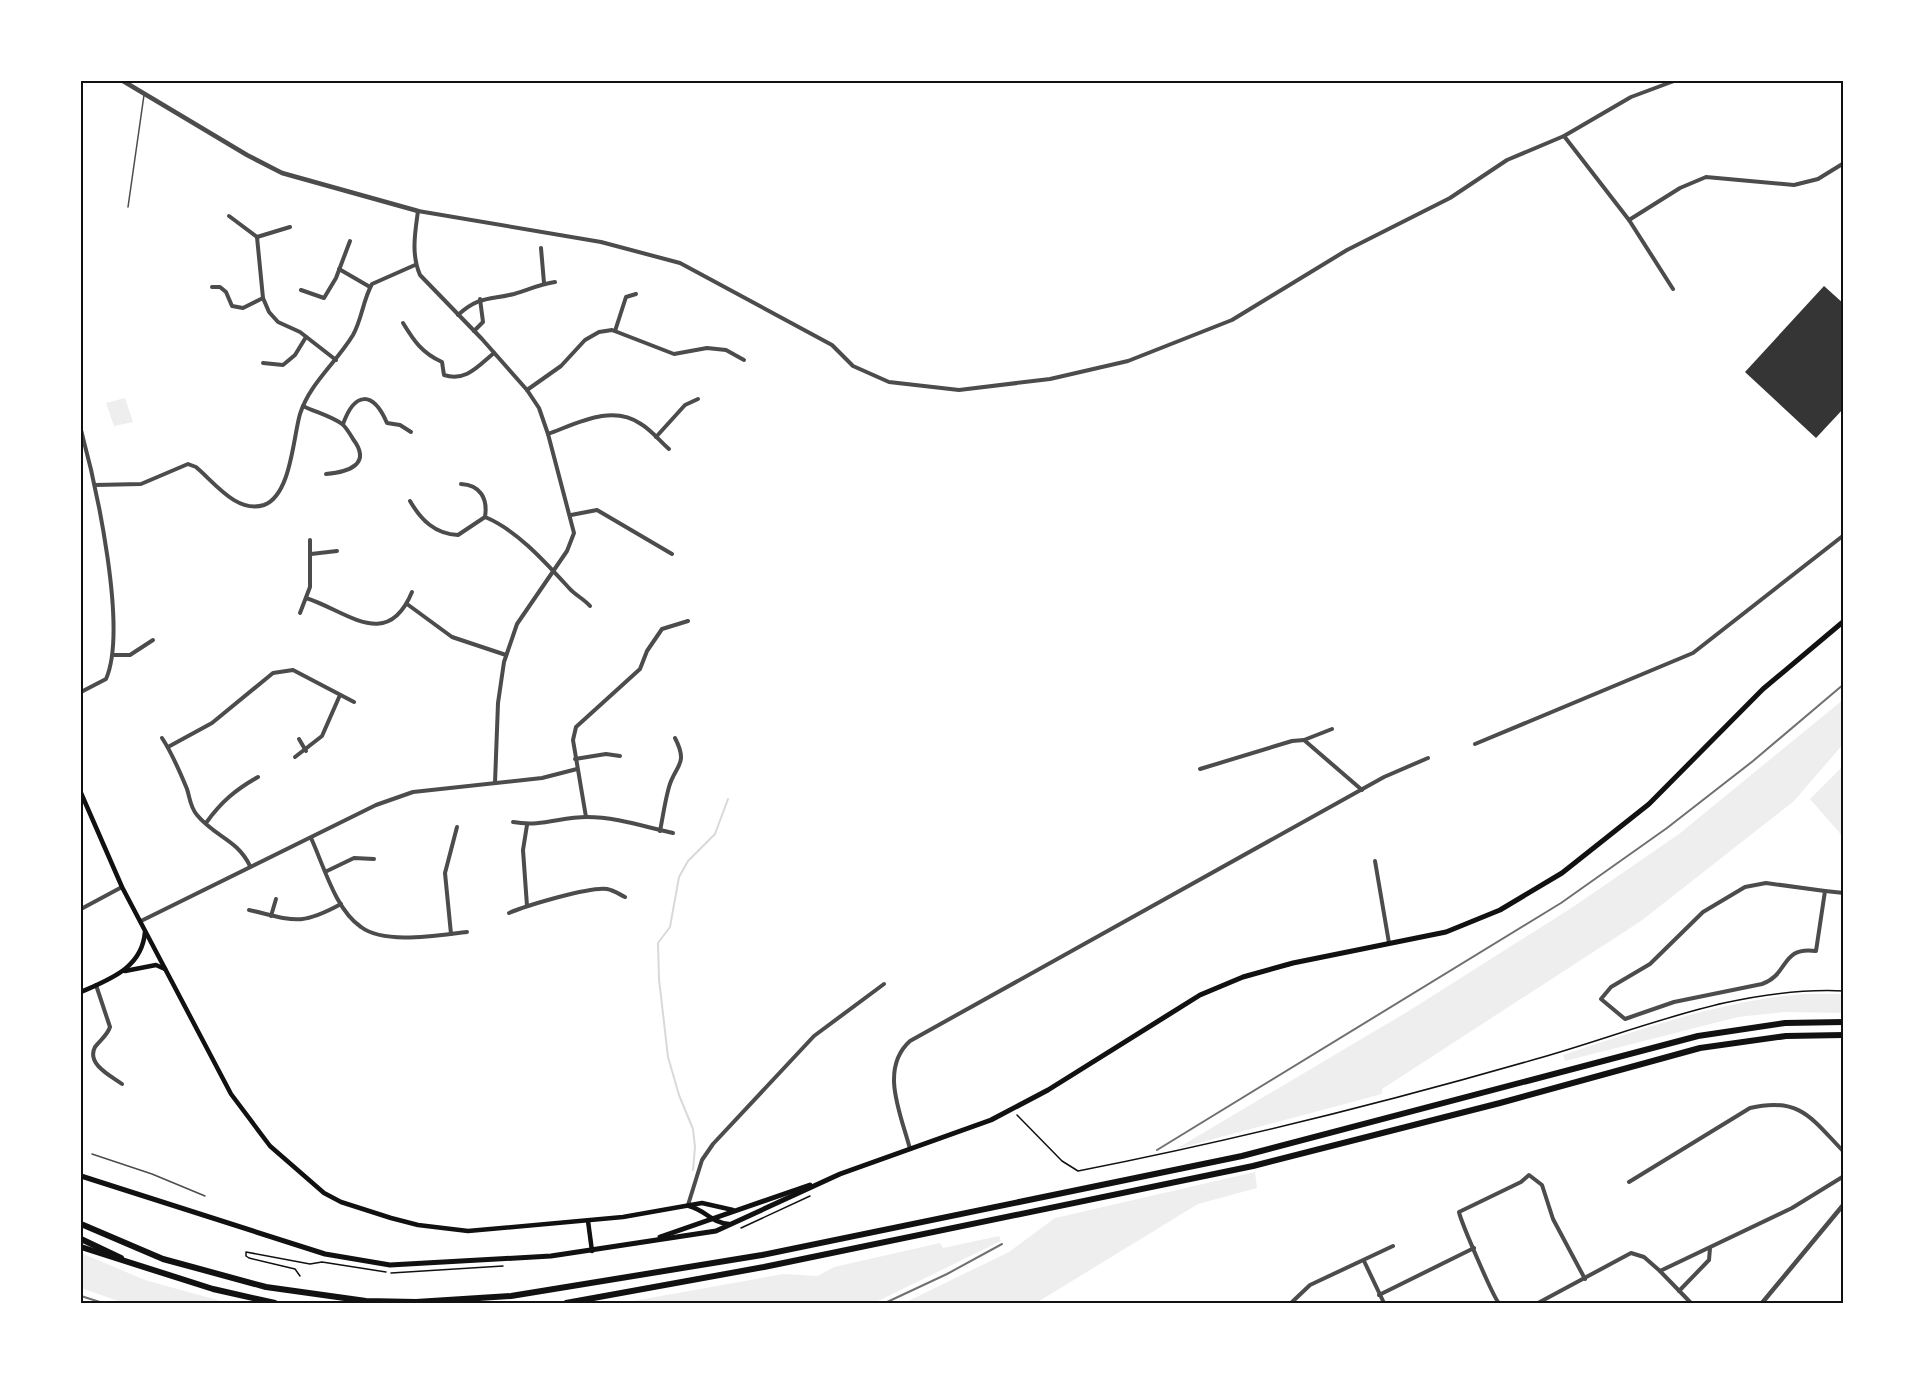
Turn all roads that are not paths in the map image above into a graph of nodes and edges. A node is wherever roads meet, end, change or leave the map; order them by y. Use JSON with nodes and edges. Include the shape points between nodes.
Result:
{"nodes":[{"id":1,"x":123,"y":81,"type":"edge"},
{"id":2,"x":1674,"y":81,"type":"edge"},
{"id":3,"x":144,"y":94,"type":"junction"},
{"id":4,"x":1564,"y":136,"type":"junction"},
{"id":5,"x":1844,"y":163,"type":"edge"},
{"id":6,"x":128,"y":207,"type":"dead end"},
{"id":7,"x":418,"y":210,"type":"junction"},
{"id":8,"x":229,"y":216,"type":"dead end"},
{"id":9,"x":1629,"y":220,"type":"junction"},
{"id":10,"x":290,"y":227,"type":"dead end"},
{"id":11,"x":257,"y":237,"type":"junction"},
{"id":12,"x":350,"y":241,"type":"dead end"},
{"id":13,"x":540,"y":248,"type":"dead end"},
{"id":14,"x":415,"y":265,"type":"junction"},
{"id":15,"x":339,"y":269,"type":"junction"},
{"id":16,"x":555,"y":282,"type":"dead end"},
{"id":17,"x":544,"y":283,"type":"junction"},
{"id":18,"x":212,"y":287,"type":"dead end"},
{"id":19,"x":370,"y":287,"type":"junction"},
{"id":20,"x":301,"y":290,"type":"dead end"},
{"id":21,"x":1673,"y":290,"type":"dead end"},
{"id":22,"x":636,"y":294,"type":"dead end"},
{"id":23,"x":263,"y":298,"type":"junction"},
{"id":24,"x":480,"y":299,"type":"junction"},
{"id":25,"x":458,"y":315,"type":"junction"},
{"id":26,"x":403,"y":323,"type":"dead end"},
{"id":27,"x":474,"y":331,"type":"junction"},
{"id":28,"x":615,"y":331,"type":"junction"},
{"id":29,"x":306,"y":337,"type":"junction"},
{"id":30,"x":494,"y":353,"type":"junction"},
{"id":31,"x":336,"y":360,"type":"junction"},
{"id":32,"x":744,"y":360,"type":"dead end"},
{"id":33,"x":263,"y":363,"type":"dead end"},
{"id":34,"x":527,"y":390,"type":"junction"},
{"id":35,"x":698,"y":399,"type":"dead end"},
{"id":36,"x":303,"y":406,"type":"junction"},
{"id":37,"x":343,"y":424,"type":"junction"},
{"id":38,"x":81,"y":430,"type":"edge"},
{"id":39,"x":411,"y":432,"type":"dead end"},
{"id":40,"x":548,"y":434,"type":"junction"},
{"id":41,"x":656,"y":437,"type":"junction"},
{"id":42,"x":669,"y":449,"type":"dead end"},
{"id":43,"x":327,"y":474,"type":"dead end"},
{"id":44,"x":461,"y":484,"type":"dead end"},
{"id":45,"x":95,"y":485,"type":"junction"},
{"id":46,"x":410,"y":501,"type":"dead end"},
{"id":47,"x":571,"y":515,"type":"junction"},
{"id":48,"x":485,"y":517,"type":"junction"},
{"id":49,"x":1844,"y":535,"type":"edge"},
{"id":50,"x":310,"y":540,"type":"dead end"},
{"id":51,"x":338,"y":551,"type":"dead end"},
{"id":52,"x":311,"y":554,"type":"junction"},
{"id":53,"x":672,"y":554,"type":"dead end"},
{"id":54,"x":554,"y":570,"type":"junction"},
{"id":55,"x":412,"y":592,"type":"dead end"},
{"id":56,"x":306,"y":598,"type":"junction"},
{"id":57,"x":407,"y":604,"type":"junction"},
{"id":58,"x":591,"y":606,"type":"dead end"},
{"id":59,"x":300,"y":614,"type":"dead end"},
{"id":60,"x":688,"y":621,"type":"dead end"},
{"id":61,"x":1844,"y":621,"type":"edge"},
{"id":62,"x":153,"y":640,"type":"dead end"},
{"id":63,"x":113,"y":655,"type":"junction"},
{"id":64,"x":506,"y":655,"type":"junction"},
{"id":65,"x":81,"y":692,"type":"edge"},
{"id":66,"x":340,"y":695,"type":"junction"},
{"id":67,"x":354,"y":702,"type":"dead end"},
{"id":68,"x":1332,"y":729,"type":"dead end"},
{"id":69,"x":162,"y":738,"type":"dead end"},
{"id":70,"x":675,"y":738,"type":"dead end"},
{"id":71,"x":298,"y":739,"type":"dead end"},
{"id":72,"x":1304,"y":740,"type":"junction"},
{"id":73,"x":1475,"y":744,"type":"dead end"},
{"id":74,"x":168,"y":747,"type":"junction"},
{"id":75,"x":306,"y":751,"type":"junction"},
{"id":76,"x":620,"y":756,"type":"dead end"},
{"id":77,"x":295,"y":757,"type":"dead end"},
{"id":78,"x":1428,"y":758,"type":"dead end"},
{"id":79,"x":575,"y":759,"type":"junction"},
{"id":80,"x":577,"y":769,"type":"junction"},
{"id":81,"x":1200,"y":769,"type":"dead end"},
{"id":82,"x":258,"y":777,"type":"dead end"},
{"id":83,"x":495,"y":783,"type":"junction"},
{"id":84,"x":1362,"y":790,"type":"junction"},
{"id":85,"x":81,"y":793,"type":"edge"},
{"id":86,"x":586,"y":817,"type":"junction"},
{"id":87,"x":513,"y":822,"type":"dead end"},
{"id":88,"x":206,"y":823,"type":"junction"},
{"id":89,"x":527,"y":825,"type":"junction"},
{"id":90,"x":457,"y":827,"type":"dead end"},
{"id":91,"x":660,"y":831,"type":"junction"},
{"id":92,"x":674,"y":834,"type":"dead end"},
{"id":93,"x":311,"y":838,"type":"junction"},
{"id":94,"x":374,"y":859,"type":"dead end"},
{"id":95,"x":1375,"y":861,"type":"dead end"},
{"id":96,"x":250,"y":866,"type":"junction"},
{"id":97,"x":327,"y":871,"type":"junction"},
{"id":98,"x":122,"y":887,"type":"junction"},
{"id":99,"x":1825,"y":891,"type":"junction"},
{"id":100,"x":1844,"y":893,"type":"edge"},
{"id":101,"x":625,"y":897,"type":"dead end"},
{"id":102,"x":276,"y":899,"type":"dead end"},
{"id":103,"x":341,"y":904,"type":"junction"},
{"id":104,"x":527,"y":906,"type":"junction"},
{"id":105,"x":81,"y":909,"type":"edge"},
{"id":106,"x":249,"y":910,"type":"dead end"},
{"id":107,"x":509,"y":913,"type":"dead end"},
{"id":108,"x":271,"y":916,"type":"junction"},
{"id":109,"x":141,"y":921,"type":"junction"},
{"id":110,"x":145,"y":929,"type":"junction"},
{"id":111,"x":467,"y":932,"type":"dead end"},
{"id":112,"x":451,"y":934,"type":"junction"},
{"id":113,"x":1389,"y":945,"type":"junction"},
{"id":114,"x":165,"y":969,"type":"junction"},
{"id":115,"x":123,"y":972,"type":"junction"},
{"id":116,"x":884,"y":984,"type":"dead end"},
{"id":117,"x":96,"y":986,"type":"junction"},
{"id":118,"x":81,"y":992,"type":"edge"},
{"id":119,"x":1844,"y":1022,"type":"edge"},
{"id":120,"x":1844,"y":1035,"type":"edge"},
{"id":121,"x":122,"y":1084,"type":"dead end"},
{"id":122,"x":910,"y":1149,"type":"junction"},
{"id":123,"x":1844,"y":1152,"type":"edge"},
{"id":124,"x":92,"y":1154,"type":"dead end"},
{"id":125,"x":81,"y":1176,"type":"edge"},
{"id":126,"x":1844,"y":1176,"type":"edge"},
{"id":127,"x":1629,"y":1182,"type":"dead end"},
{"id":128,"x":819,"y":1183,"type":"junction"},
{"id":129,"x":205,"y":1196,"type":"dead end"},
{"id":130,"x":1844,"y":1204,"type":"edge"},
{"id":131,"x":688,"y":1206,"type":"junction"},
{"id":132,"x":733,"y":1210,"type":"junction"},
{"id":133,"x":709,"y":1218,"type":"junction"},
{"id":134,"x":588,"y":1221,"type":"junction"},
{"id":135,"x":732,"y":1224,"type":"junction"},
{"id":136,"x":82,"y":1225,"type":"edge"},
{"id":137,"x":81,"y":1239,"type":"edge"},
{"id":138,"x":653,"y":1240,"type":"junction"},
{"id":139,"x":1393,"y":1246,"type":"dead end"},
{"id":140,"x":81,"y":1247,"type":"edge"},
{"id":141,"x":1474,"y":1248,"type":"junction"},
{"id":142,"x":1710,"y":1248,"type":"junction"},
{"id":143,"x":592,"y":1251,"type":"junction"},
{"id":144,"x":1364,"y":1261,"type":"junction"},
{"id":145,"x":149,"y":1270,"type":"junction"},
{"id":146,"x":1660,"y":1271,"type":"junction"},
{"id":147,"x":1585,"y":1278,"type":"junction"},
{"id":148,"x":1679,"y":1291,"type":"junction"},
{"id":149,"x":1379,"y":1295,"type":"junction"},
{"id":150,"x":275,"y":1303,"type":"edge"},
{"id":151,"x":566,"y":1303,"type":"edge"},
{"id":152,"x":1291,"y":1303,"type":"edge"},
{"id":153,"x":1384,"y":1303,"type":"edge"},
{"id":154,"x":1499,"y":1303,"type":"edge"},
{"id":155,"x":1538,"y":1303,"type":"edge"},
{"id":156,"x":1691,"y":1303,"type":"edge"},
{"id":157,"x":1762,"y":1303,"type":"edge"}],
"edges":[{"from":1,"to":3,"type":"street"},
{"from":2,"to":4,"type":"street","via":[[1631,97]]},
{"from":3,"to":6,"type":"lane"},
{"from":3,"to":7,"type":"street","via":[[282,172]]},
{"from":4,"to":7,"type":"street","via":[[1507,160],[1450,198],[1347,250],[1232,320],[1128,361],[1050,379],[958,390],[889,382],[854,366],[832,345],[680,263],[601,242]]},
{"from":4,"to":9,"type":"street"},
{"from":5,"to":9,"type":"street","via":[[1818,179],[1794,185],[1706,177],[1680,188]]},
{"from":7,"to":14,"type":"street"},
{"from":8,"to":11,"type":"street"},
{"from":9,"to":21,"type":"street"},
{"from":10,"to":11,"type":"street"},
{"from":11,"to":23,"type":"street"},
{"from":12,"to":15,"type":"street"},
{"from":13,"to":17,"type":"street"},
{"from":14,"to":19,"type":"street"},
{"from":14,"to":25,"type":"street"},
{"from":15,"to":19,"type":"street"},
{"from":15,"to":20,"type":"street","via":[[324,298]]},
{"from":16,"to":17,"type":"street"},
{"from":17,"to":24,"type":"street"},
{"from":18,"to":23,"type":"street","via":[[220,287],[232,306],[243,308]]},
{"from":19,"to":31,"type":"street","via":[[353,334]]},
{"from":22,"to":28,"type":"street","via":[[626,297]]},
{"from":23,"to":29,"type":"street","via":[[279,322]]},
{"from":24,"to":25,"type":"street"},
{"from":24,"to":27,"type":"street","via":[[483,322]]},
{"from":25,"to":27,"type":"street"},
{"from":26,"to":30,"type":"street","via":[[426,355],[442,362],[444,375],[456,379]]},
{"from":27,"to":30,"type":"street"},
{"from":28,"to":32,"type":"street","via":[[674,354],[707,348],[726,350]]},
{"from":28,"to":34,"type":"street","via":[[598,332],[585,340],[561,366]]},
{"from":29,"to":31,"type":"street"},
{"from":29,"to":33,"type":"street","via":[[296,355],[283,365]]},
{"from":30,"to":34,"type":"street"},
{"from":31,"to":36,"type":"street","via":[[314,385]]},
{"from":34,"to":40,"type":"street","via":[[539,408]]},
{"from":35,"to":41,"type":"street","via":[[686,405]]},
{"from":36,"to":37,"type":"street"},
{"from":36,"to":45,"type":"street","via":[[289,467],[277,493],[262,506],[241,504],[188,464],[141,484]]},
{"from":37,"to":39,"type":"street","via":[[347,412],[358,400],[366,398],[378,404],[387,423],[400,424]]},
{"from":37,"to":43,"type":"street","via":[[358,446],[360,457],[357,465],[343,473]]},
{"from":38,"to":45,"type":"street"},
{"from":40,"to":41,"type":"street","via":[[600,415],[622,415],[641,423]]},
{"from":40,"to":47,"type":"street"},
{"from":41,"to":42,"type":"street"},
{"from":44,"to":48,"type":"street","via":[[473,484],[480,491],[485,500]]},
{"from":45,"to":63,"type":"street","via":[[111,595]]},
{"from":46,"to":48,"type":"street","via":[[428,524],[450,535],[458,535]]},
{"from":47,"to":53,"type":"street","via":[[597,510]]},
{"from":47,"to":54,"type":"street","via":[[572,543]]},
{"from":48,"to":54,"type":"street","via":[[509,529]]},
{"from":49,"to":73,"type":"street","via":[[1693,653]]},
{"from":50,"to":52,"type":"street"},
{"from":51,"to":52,"type":"street"},
{"from":52,"to":56,"type":"street"},
{"from":54,"to":58,"type":"street"},
{"from":54,"to":64,"type":"street","via":[[517,624]]},
{"from":55,"to":57,"type":"street"},
{"from":56,"to":57,"type":"street","via":[[367,625],[388,621]]},
{"from":56,"to":59,"type":"street"},
{"from":57,"to":64,"type":"street","via":[[452,637]]},
{"from":60,"to":79,"type":"street","via":[[662,629],[633,676],[576,727]]},
{"from":61,"to":113,"type":"main road","via":[[1763,689],[1649,804],[1562,873],[1472,923]]},
{"from":62,"to":63,"type":"street","via":[[130,656]]},
{"from":63,"to":65,"type":"street","via":[[106,679]]},
{"from":64,"to":83,"type":"street","via":[[498,703]]},
{"from":66,"to":67,"type":"street"},
{"from":66,"to":74,"type":"street","via":[[284,670],[273,674],[212,723]]},
{"from":66,"to":75,"type":"street","via":[[322,736]]},
{"from":68,"to":72,"type":"street"},
{"from":69,"to":74,"type":"street"},
{"from":70,"to":91,"type":"street","via":[[681,767],[670,784]]},
{"from":71,"to":75,"type":"street"},
{"from":72,"to":81,"type":"street"},
{"from":72,"to":84,"type":"street"},
{"from":74,"to":88,"type":"street","via":[[191,806]]},
{"from":75,"to":77,"type":"street"},
{"from":76,"to":79,"type":"street"},
{"from":78,"to":84,"type":"street"},
{"from":79,"to":80,"type":"street"},
{"from":80,"to":83,"type":"street"},
{"from":80,"to":86,"type":"street"},
{"from":82,"to":88,"type":"street","via":[[235,789]]},
{"from":83,"to":93,"type":"street","via":[[413,792],[376,805]]},
{"from":84,"to":122,"type":"street","via":[[910,1041],[899,1054],[892,1076]]},
{"from":85,"to":98,"type":"main road"},
{"from":86,"to":89,"type":"street"},
{"from":86,"to":91,"type":"street"},
{"from":87,"to":89,"type":"street"},
{"from":88,"to":96,"type":"street","via":[[243,851]]},
{"from":89,"to":104,"type":"street","via":[[523,850]]},
{"from":90,"to":112,"type":"street","via":[[445,873]]},
{"from":91,"to":92,"type":"street"},
{"from":93,"to":96,"type":"street"},
{"from":93,"to":97,"type":"street"},
{"from":94,"to":97,"type":"street","via":[[354,858]]},
{"from":95,"to":113,"type":"street"},
{"from":96,"to":109,"type":"street"},
{"from":97,"to":103,"type":"street"},
{"from":98,"to":105,"type":"street"},
{"from":98,"to":109,"type":"main road"},
{"from":99,"to":99,"type":"street","via":[[1766,883],[1745,887],[1703,912],[1650,964],[1611,987],[1601,999],[1625,1019],[1674,1002],[1768,982],[1795,951],[1816,951]]},
{"from":99,"to":100,"type":"street"},
{"from":101,"to":104,"type":"street","via":[[607,889],[594,889]]},
{"from":102,"to":108,"type":"street"},
{"from":103,"to":108,"type":"street","via":[[301,921]]},
{"from":103,"to":112,"type":"street","via":[[361,928],[387,938]]},
{"from":104,"to":107,"type":"street"},
{"from":106,"to":108,"type":"street"},
{"from":109,"to":110,"type":"main road"},
{"from":110,"to":114,"type":"main road"},
{"from":110,"to":115,"type":"main road","via":[[144,944]]},
{"from":111,"to":112,"type":"street"},
{"from":113,"to":122,"type":"main road","via":[[1293,963],[1243,977],[1200,995],[1012,1110]]},
{"from":114,"to":115,"type":"main road","via":[[149,966]]},
{"from":114,"to":134,"type":"main road","via":[[248,1120],[288,1163],[324,1193],[374,1213],[443,1229],[494,1230]]},
{"from":115,"to":117,"type":"main road"},
{"from":116,"to":131,"type":"street","via":[[814,1036],[714,1144],[702,1160]]},
{"from":117,"to":118,"type":"main road"},
{"from":117,"to":121,"type":"street","via":[[110,1027],[96,1046],[94,1060]]},
{"from":119,"to":136,"type":"highway","via":[[1785,1023],[1698,1036],[1242,1156],[762,1255],[511,1296],[386,1302],[277,1289],[163,1259]]},
{"from":120,"to":151,"type":"highway","via":[[1786,1036],[1700,1048],[1253,1166],[764,1267]]},
{"from":122,"to":128,"type":"main road"},
{"from":123,"to":127,"type":"street","via":[[1811,1118],[1790,1105],[1771,1103],[1750,1108]]},
{"from":124,"to":129,"type":"lane"},
{"from":125,"to":143,"type":"main road","via":[[355,1261],[451,1264]]},
{"from":126,"to":142,"type":"street","via":[[1792,1208]]},
{"from":128,"to":132,"type":"main road"},
{"from":128,"to":135,"type":"main road"},
{"from":130,"to":157,"type":"street"},
{"from":131,"to":132,"type":"main road","via":[[711,1204]]},
{"from":131,"to":133,"type":"main road","via":[[698,1208]]},
{"from":131,"to":134,"type":"main road"},
{"from":132,"to":133,"type":"main road"},
{"from":133,"to":135,"type":"main road"},
{"from":133,"to":138,"type":"main road"},
{"from":134,"to":143,"type":"main road"},
{"from":135,"to":138,"type":"main road","via":[[703,1234]]},
{"from":137,"to":145,"type":"highway"},
{"from":138,"to":143,"type":"main road"},
{"from":139,"to":144,"type":"street"},
{"from":140,"to":145,"type":"highway"},
{"from":141,"to":147,"type":"street","via":[[1459,1212],[1529,1175],[1542,1185],[1553,1219]]},
{"from":141,"to":149,"type":"street"},
{"from":141,"to":154,"type":"street"},
{"from":142,"to":146,"type":"street"},
{"from":142,"to":148,"type":"street","via":[[1709,1260]]},
{"from":144,"to":149,"type":"street"},
{"from":144,"to":152,"type":"street","via":[[1310,1286]]},
{"from":145,"to":150,"type":"highway"},
{"from":146,"to":147,"type":"street","via":[[1644,1257],[1631,1253]]},
{"from":146,"to":148,"type":"street"},
{"from":147,"to":155,"type":"street"},
{"from":148,"to":156,"type":"street"},
{"from":149,"to":153,"type":"street"}]}
